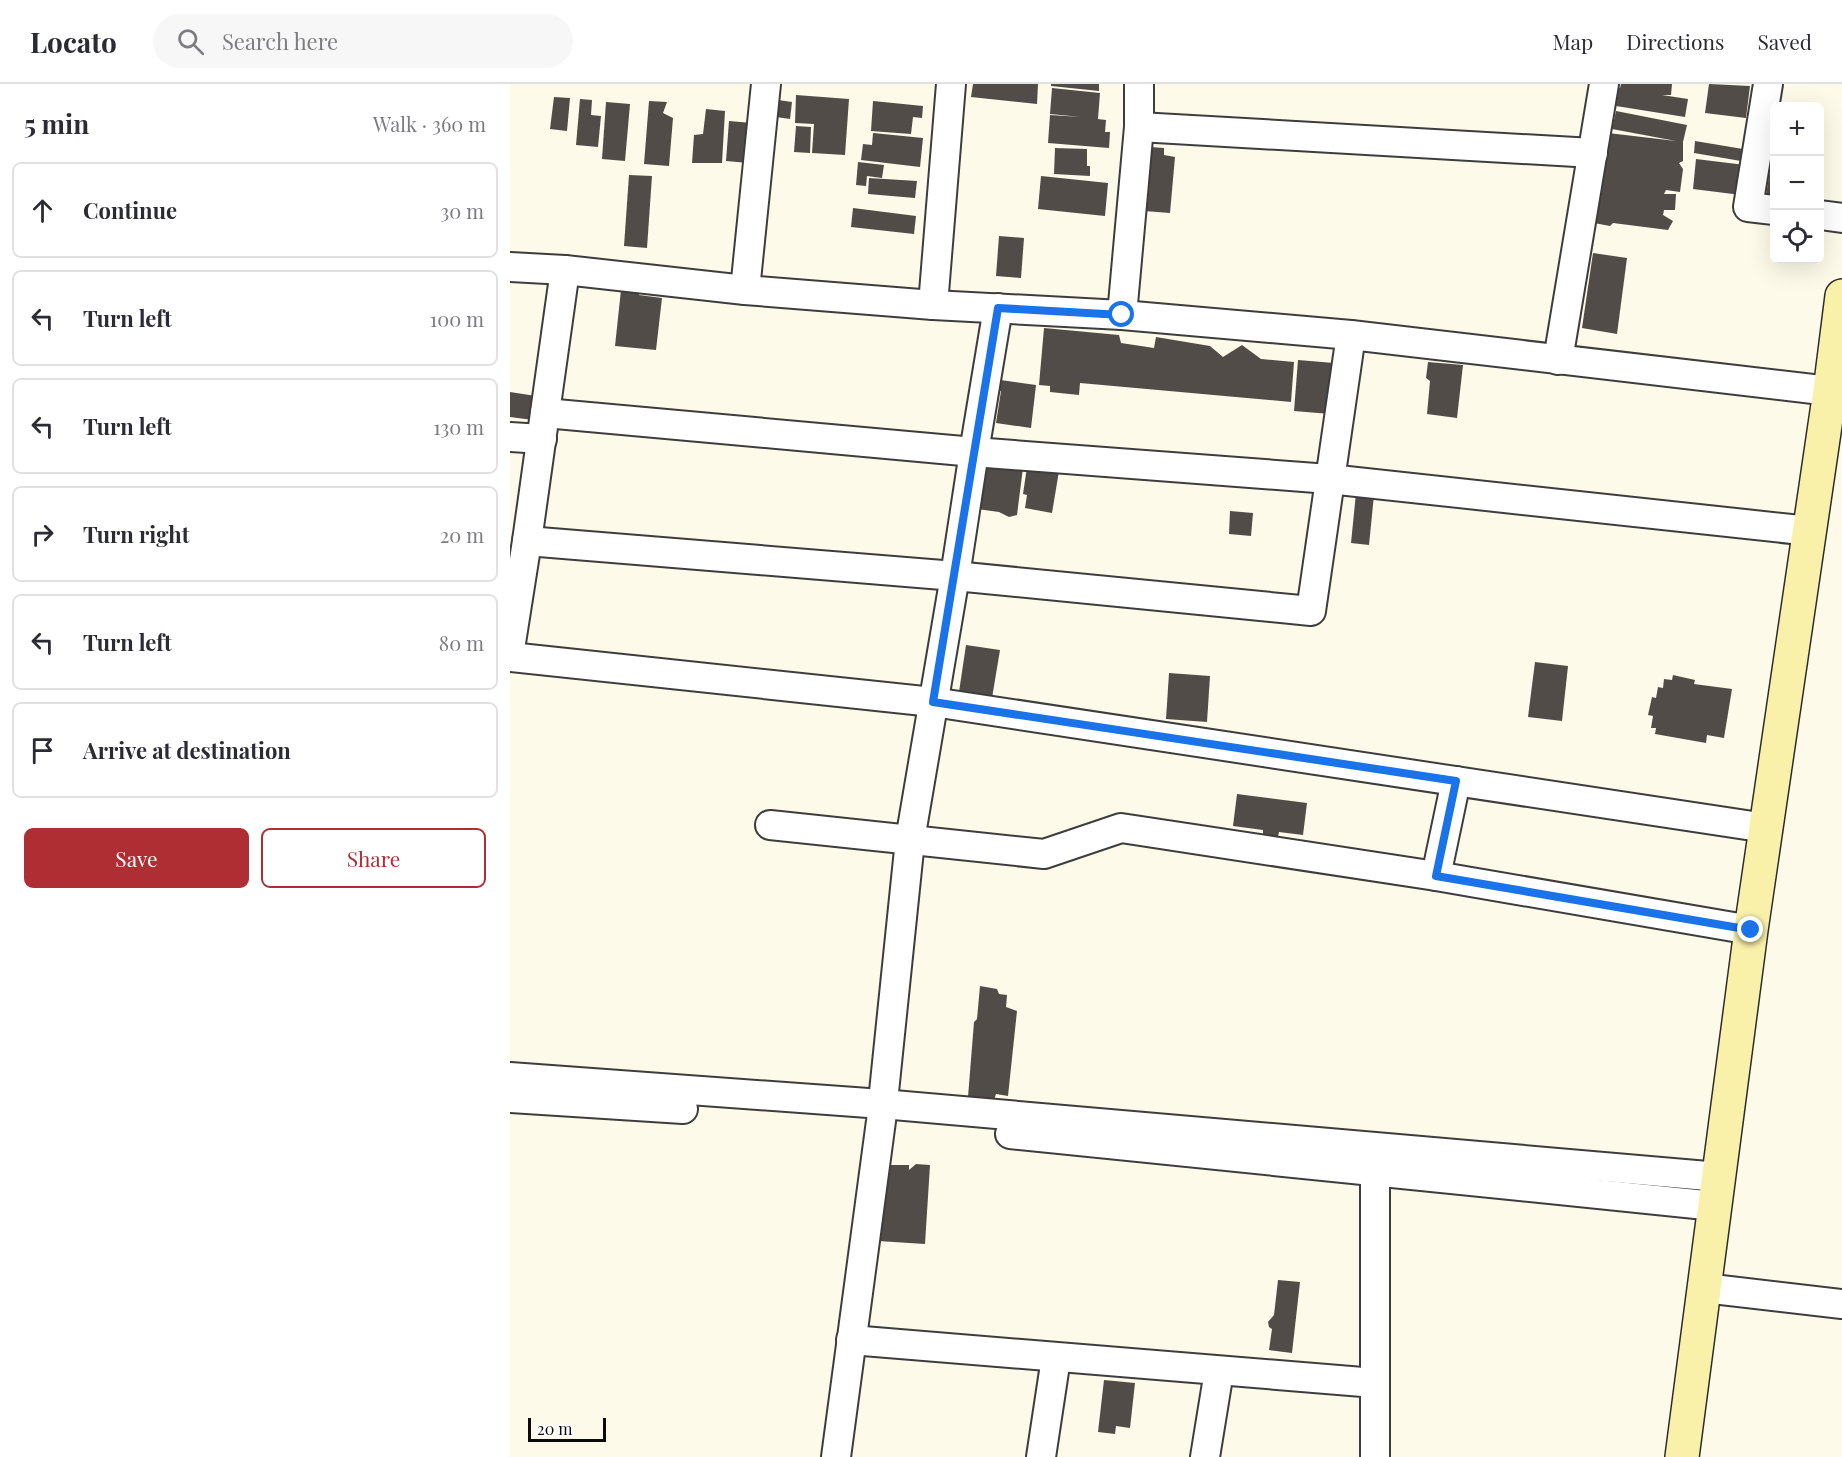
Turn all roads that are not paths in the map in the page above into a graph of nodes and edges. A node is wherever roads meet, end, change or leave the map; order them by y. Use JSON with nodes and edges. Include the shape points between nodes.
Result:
{"nodes":[{"id":1,"x":766,"y":84,"type":"edge"},
{"id":2,"x":951,"y":84,"type":"edge"},
{"id":3,"x":1139,"y":84,"type":"edge"},
{"id":4,"x":1604,"y":84,"type":"edge"},
{"id":5,"x":1768,"y":84,"type":"edge"},
{"id":6,"x":1139,"y":127,"type":"junction"},
{"id":7,"x":1593,"y":153,"type":"junction"},
{"id":8,"x":1770,"y":210,"type":"edge"},
{"id":9,"x":1824,"y":216,"type":"edge"},
{"id":10,"x":1842,"y":218,"type":"edge"},
{"id":11,"x":510,"y":267,"type":"edge"},
{"id":12,"x":565,"y":270,"type":"junction"},
{"id":13,"x":745,"y":290,"type":"junction"},
{"id":14,"x":1842,"y":296,"type":"edge"},
{"id":15,"x":1842,"y":302,"type":"edge"},
{"id":16,"x":933,"y":305,"type":"junction"},
{"id":17,"x":998,"y":308,"type":"junction"},
{"id":18,"x":1122,"y":315,"type":"junction"},
{"id":19,"x":1351,"y":335,"type":"junction"},
{"id":20,"x":1558,"y":360,"type":"junction"},
{"id":21,"x":1830,"y":391,"type":"junction"},
{"id":22,"x":544,"y":426,"type":"junction"},
{"id":23,"x":510,"y":437,"type":"edge"},
{"id":24,"x":974,"y":452,"type":"junction"},
{"id":25,"x":1329,"y":479,"type":"junction"},
{"id":26,"x":1810,"y":531,"type":"junction"},
{"id":27,"x":527,"y":542,"type":"junction"},
{"id":28,"x":955,"y":576,"type":"junction"},
{"id":29,"x":510,"y":649,"type":"edge"},
{"id":30,"x":510,"y":657,"type":"edge"},
{"id":31,"x":933,"y":702,"type":"junction"},
{"id":32,"x":1456,"y":781,"type":"junction"},
{"id":33,"x":770,"y":825,"type":"dead end"},
{"id":34,"x":1766,"y":828,"type":"junction"},
{"id":35,"x":910,"y":840,"type":"junction"},
{"id":36,"x":1436,"y":876,"type":"junction"},
{"id":37,"x":1751,"y":930,"type":"junction"},
{"id":38,"x":510,"y":1077,"type":"edge"},
{"id":39,"x":510,"y":1098,"type":"edge"},
{"id":40,"x":881,"y":1112,"type":"junction"},
{"id":41,"x":1375,"y":1159,"type":"junction"},
{"id":42,"x":1717,"y":1191,"type":"junction"},
{"id":43,"x":1704,"y":1288,"type":"junction"},
{"id":44,"x":1842,"y":1304,"type":"edge"},
{"id":45,"x":851,"y":1340,"type":"junction"},
{"id":46,"x":1056,"y":1358,"type":"junction"},
{"id":47,"x":1219,"y":1371,"type":"junction"},
{"id":48,"x":1375,"y":1383,"type":"junction"},
{"id":49,"x":836,"y":1457,"type":"edge"},
{"id":50,"x":1041,"y":1457,"type":"edge"},
{"id":51,"x":1205,"y":1457,"type":"edge"},
{"id":52,"x":1375,"y":1457,"type":"edge"},
{"id":53,"x":1682,"y":1457,"type":"edge"}],
"edges":[{"from":1,"to":13,"type":"street"},
{"from":2,"to":16,"type":"street"},
{"from":3,"to":6,"type":"street"},
{"from":4,"to":7,"type":"street"},
{"from":5,"to":8,"type":"street","via":[[1748,207]]},
{"from":6,"to":7,"type":"street"},
{"from":6,"to":18,"type":"street"},
{"from":7,"to":20,"type":"street"},
{"from":9,"to":10,"type":"street"},
{"from":11,"to":12,"type":"street"},
{"from":12,"to":13,"type":"street"},
{"from":12,"to":22,"type":"street"},
{"from":13,"to":16,"type":"street"},
{"from":14,"to":15,"type":"street"},
{"from":15,"to":21,"type":"street"},
{"from":16,"to":17,"type":"street"},
{"from":17,"to":18,"type":"street"},
{"from":17,"to":24,"type":"street"},
{"from":18,"to":19,"type":"street"},
{"from":19,"to":20,"type":"street"},
{"from":19,"to":25,"type":"street"},
{"from":20,"to":21,"type":"street"},
{"from":21,"to":26,"type":"street"},
{"from":22,"to":23,"type":"street"},
{"from":22,"to":24,"type":"street"},
{"from":22,"to":27,"type":"street"},
{"from":24,"to":25,"type":"street"},
{"from":24,"to":28,"type":"street"},
{"from":25,"to":26,"type":"street"},
{"from":25,"to":28,"type":"street","via":[[1311,611]]},
{"from":26,"to":34,"type":"street"},
{"from":27,"to":28,"type":"street"},
{"from":27,"to":29,"type":"street"},
{"from":28,"to":31,"type":"street"},
{"from":30,"to":31,"type":"street"},
{"from":31,"to":32,"type":"street"},
{"from":31,"to":35,"type":"street"},
{"from":32,"to":34,"type":"street"},
{"from":32,"to":36,"type":"street"},
{"from":33,"to":35,"type":"street"},
{"from":34,"to":37,"type":"street"},
{"from":35,"to":36,"type":"street","via":[[1044,854],[1122,828]]},
{"from":35,"to":40,"type":"street"},
{"from":36,"to":37,"type":"street"},
{"from":37,"to":42,"type":"street"},
{"from":38,"to":40,"type":"street"},
{"from":39,"to":40,"type":"street"},
{"from":40,"to":41,"type":"street"},
{"from":40,"to":45,"type":"street"},
{"from":41,"to":42,"type":"street"},
{"from":41,"to":48,"type":"street"},
{"from":42,"to":43,"type":"street"},
{"from":43,"to":44,"type":"street"},
{"from":43,"to":53,"type":"street"},
{"from":45,"to":46,"type":"street"},
{"from":45,"to":49,"type":"street"},
{"from":46,"to":47,"type":"street"},
{"from":46,"to":50,"type":"street"},
{"from":47,"to":48,"type":"street"},
{"from":47,"to":51,"type":"street"},
{"from":48,"to":52,"type":"street"}]}
